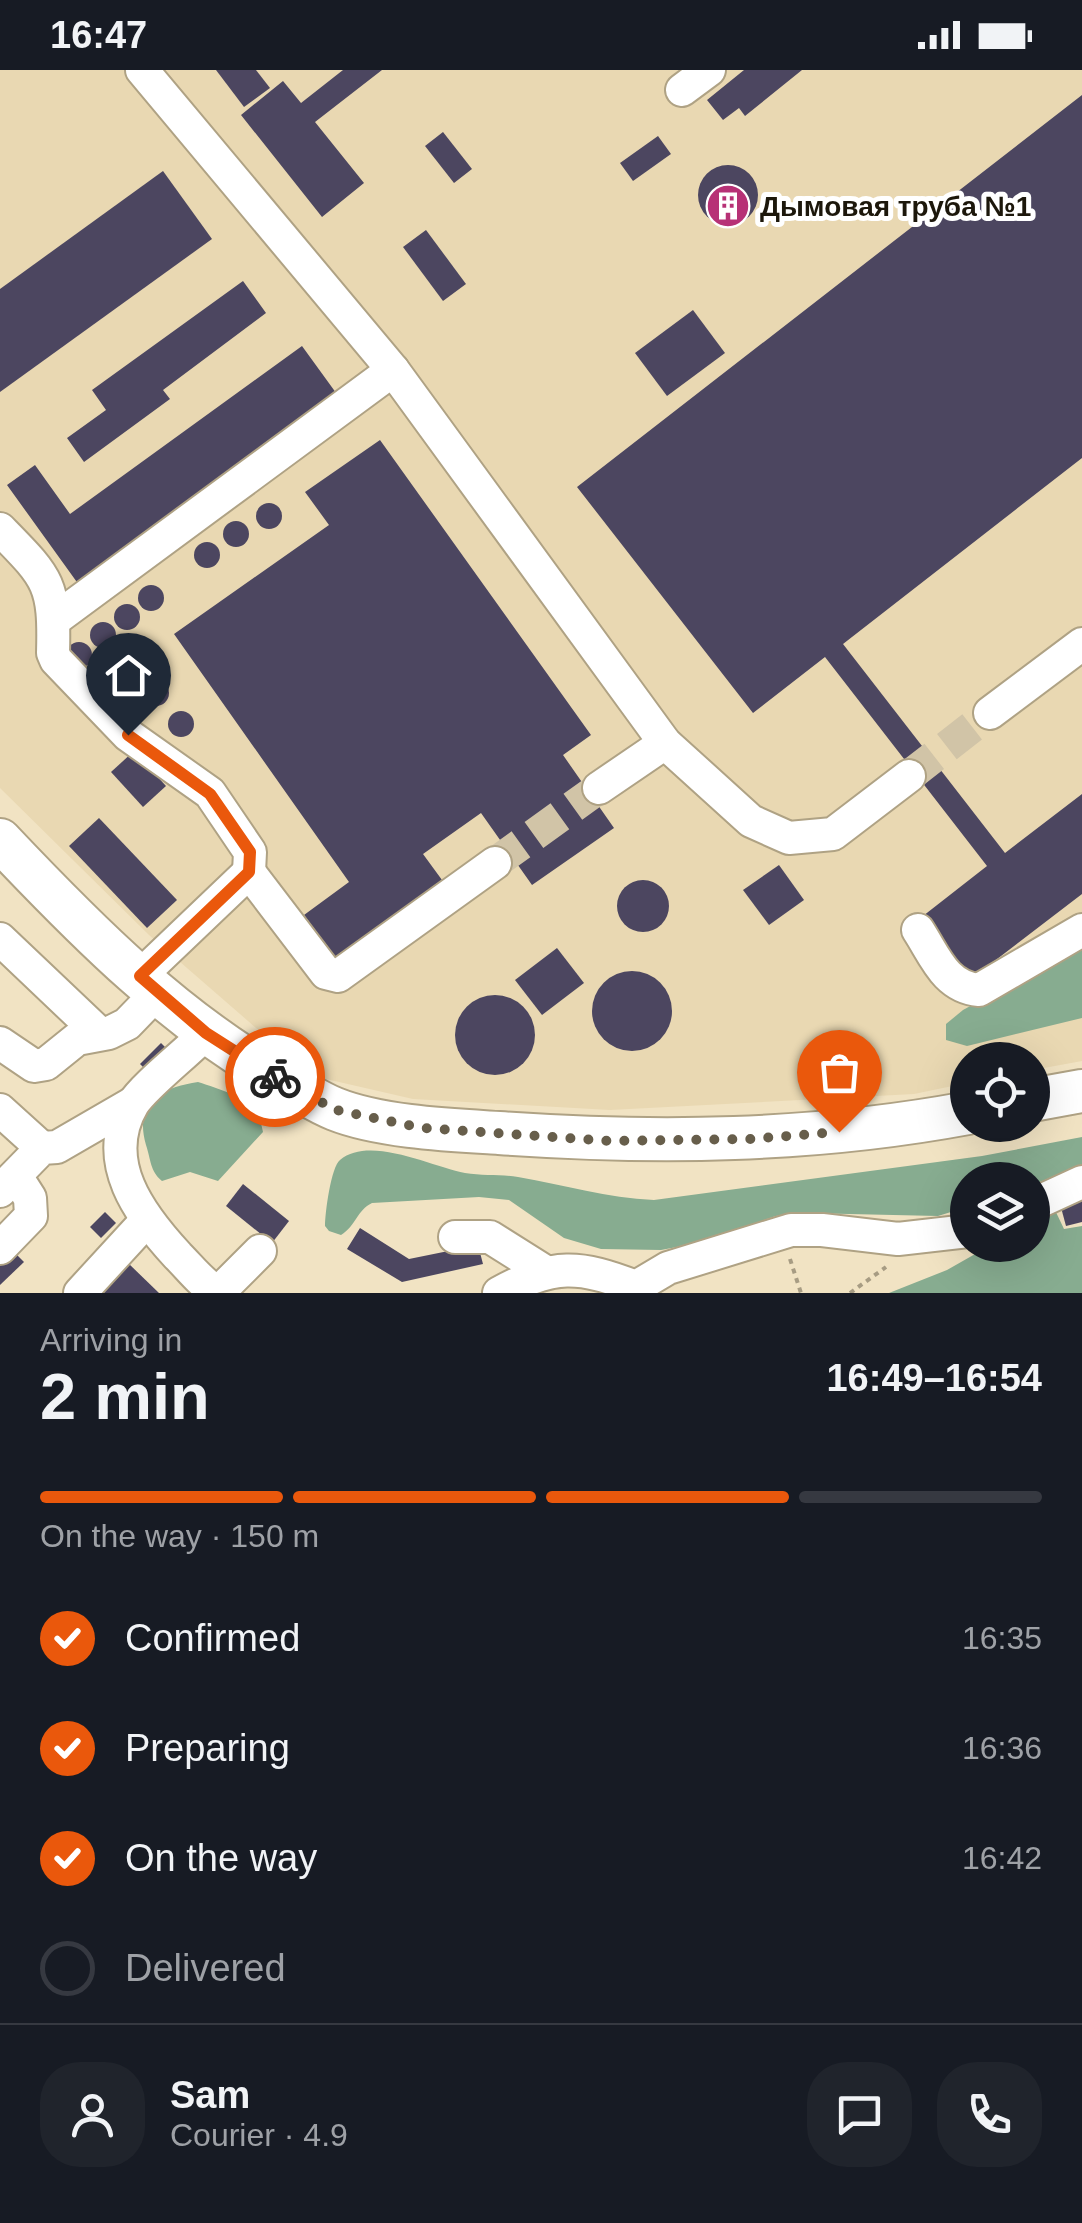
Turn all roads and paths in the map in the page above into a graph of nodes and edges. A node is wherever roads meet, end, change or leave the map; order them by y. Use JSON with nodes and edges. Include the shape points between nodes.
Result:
{"nodes":[{"id":1,"x":142,"y":70,"type":"edge"},
{"id":2,"x":709,"y":70,"type":"edge"},
{"id":3,"x":682,"y":90,"type":"dead end"},
{"id":4,"x":393,"y":370,"type":"junction"},
{"id":5,"x":0,"y":528,"type":"edge"},
{"id":6,"x":54,"y":620,"type":"junction"},
{"id":7,"x":1082,"y":644,"type":"edge"},
{"id":8,"x":990,"y":714,"type":"tunnel mouth"},
{"id":9,"x":665,"y":743,"type":"junction"},
{"id":10,"x":908,"y":776,"type":"tunnel mouth"},
{"id":11,"x":599,"y":788,"type":"tunnel mouth"},
{"id":12,"x":0,"y":840,"type":"edge"},
{"id":13,"x":495,"y":863,"type":"tunnel mouth"},
{"id":14,"x":249,"y":872,"type":"junction"},
{"id":15,"x":918,"y":930,"type":"dead end"},
{"id":16,"x":1082,"y":930,"type":"edge"},
{"id":17,"x":0,"y":939,"type":"edge"},
{"id":18,"x":149,"y":984,"type":"junction"},
{"id":19,"x":206,"y":1033,"type":"junction"},
{"id":20,"x":100,"y":1034,"type":"junction"},
{"id":21,"x":0,"y":1043,"type":"edge"},
{"id":22,"x":1082,"y":1090,"type":"edge"},
{"id":23,"x":1050,"y":1096,"type":"edge"},
{"id":24,"x":134,"y":1103,"type":"junction"},
{"id":25,"x":0,"y":1110,"type":"edge"},
{"id":26,"x":950,"y":1116,"type":"edge"},
{"id":27,"x":42,"y":1148,"type":"junction"},
{"id":28,"x":1082,"y":1182,"type":"edge"},
{"id":29,"x":8,"y":1183,"type":"edge"},
{"id":30,"x":1050,"y":1197,"type":"edge"},
{"id":31,"x":147,"y":1220,"type":"junction"},
{"id":32,"x":778,"y":1232,"type":"junction"},
{"id":33,"x":950,"y":1233,"type":"edge"},
{"id":34,"x":455,"y":1236,"type":"dead end"},
{"id":35,"x":898,"y":1239,"type":"junction"},
{"id":36,"x":0,"y":1248,"type":"edge"},
{"id":37,"x":260,"y":1251,"type":"dead end"},
{"id":38,"x":544,"y":1271,"type":"junction"},
{"id":39,"x":639,"y":1290,"type":"edge"},
{"id":40,"x":800,"y":1291,"type":"edge"},
{"id":41,"x":213,"y":1292,"type":"edge"},
{"id":42,"x":80,"y":1293,"type":"edge"},
{"id":43,"x":499,"y":1293,"type":"edge"},
{"id":44,"x":793,"y":1293,"type":"edge"},
{"id":45,"x":850,"y":1293,"type":"edge"}],
"edges":[{"from":1,"to":4,"type":"lane"},
{"from":2,"to":3,"type":"lane"},
{"from":4,"to":6,"type":"lane"},
{"from":4,"to":9,"type":"lane"},
{"from":5,"to":6,"type":"lane","via":[[52,592]]},
{"from":6,"to":14,"type":"lane","via":[[56,660],[128,735],[210,794],[250,852]]},
{"from":7,"to":8,"type":"lane"},
{"from":9,"to":10,"type":"lane","via":[[751,821],[789,838],[833,834]]},
{"from":9,"to":11,"type":"lane"},
{"from":12,"to":18,"type":"main road"},
{"from":13,"to":14,"type":"lane","via":[[338,976],[326,974]]},
{"from":14,"to":18,"type":"lane"},
{"from":15,"to":16,"type":"lane","via":[[949,978],[962,989],[978,990]]},
{"from":17,"to":20,"type":"lane"},
{"from":18,"to":19,"type":"main road"},
{"from":18,"to":20,"type":"lane","via":[[128,1024]]},
{"from":19,"to":24,"type":"lane"},
{"from":19,"to":26,"type":"main road","via":[[336,1110],[422,1128],[609,1141],[732,1139]]},
{"from":20,"to":21,"type":"lane","via":[[77,1038],[40,1066]]},
{"from":22,"to":23,"type":"main road"},
{"from":24,"to":27,"type":"lane","via":[[58,1147]]},
{"from":24,"to":31,"type":"lane","via":[[120,1156]]},
{"from":25,"to":27,"type":"lane"},
{"from":27,"to":29,"type":"lane"},
{"from":28,"to":30,"type":"lane"},
{"from":29,"to":36,"type":"lane","via":[[30,1198],[31,1216]]},
{"from":31,"to":41,"type":"lane"},
{"from":31,"to":42,"type":"lane"},
{"from":32,"to":35,"type":"lane"},
{"from":32,"to":39,"type":"lane","via":[[668,1268]]},
{"from":32,"to":40,"type":"path"},
{"from":33,"to":35,"type":"lane"},
{"from":34,"to":38,"type":"lane","via":[[490,1236]]},
{"from":35,"to":45,"type":"path","via":[[886,1268]]},
{"from":37,"to":41,"type":"lane"},
{"from":38,"to":39,"type":"lane","via":[[597,1272]]},
{"from":38,"to":43,"type":"lane"},
{"from":40,"to":44,"type":"path"}]}
